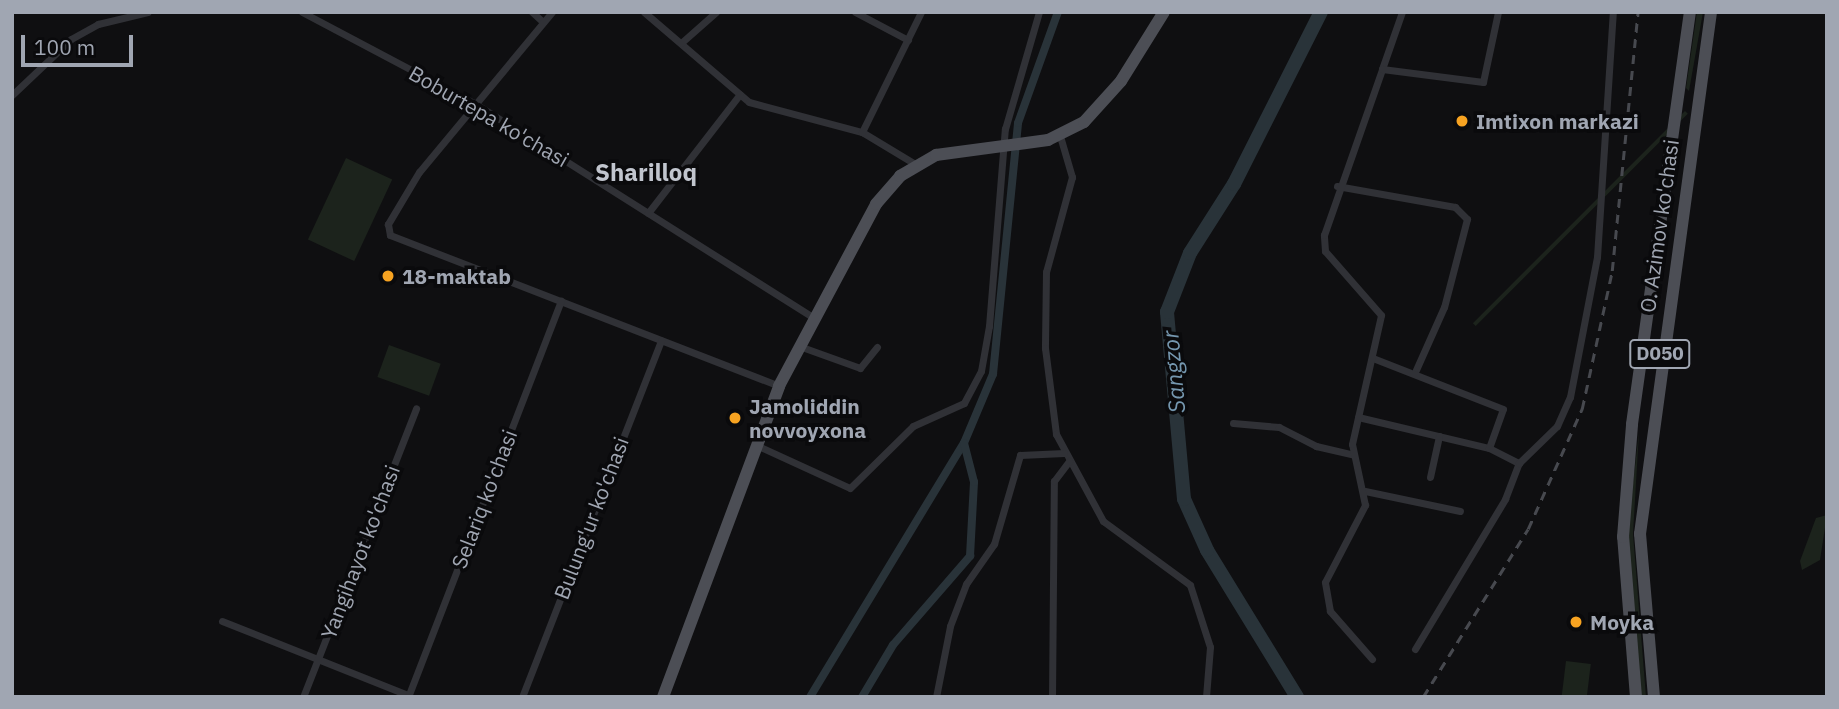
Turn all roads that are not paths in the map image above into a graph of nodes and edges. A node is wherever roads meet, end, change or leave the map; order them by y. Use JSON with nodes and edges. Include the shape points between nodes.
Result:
{"nodes":[{"id":1,"x":148,"y":12,"type":"edge"},
{"id":2,"x":302,"y":12,"type":"edge"},
{"id":3,"x":532,"y":12,"type":"edge"},
{"id":4,"x":552,"y":12,"type":"edge"},
{"id":5,"x":644,"y":12,"type":"edge"},
{"id":6,"x":716,"y":12,"type":"edge"},
{"id":7,"x":855,"y":12,"type":"edge"},
{"id":8,"x":921,"y":12,"type":"edge"},
{"id":9,"x":1039,"y":12,"type":"edge"},
{"id":10,"x":1164,"y":12,"type":"edge"},
{"id":11,"x":1402,"y":12,"type":"edge"},
{"id":12,"x":1498,"y":12,"type":"edge"},
{"id":13,"x":1613,"y":12,"type":"edge"},
{"id":14,"x":1690,"y":12,"type":"edge"},
{"id":15,"x":1710,"y":12,"type":"edge"},
{"id":16,"x":544,"y":22,"type":"junction"},
{"id":17,"x":908,"y":40,"type":"junction"},
{"id":18,"x":681,"y":43,"type":"junction"},
{"id":19,"x":1382,"y":69,"type":"junction"},
{"id":20,"x":1679,"y":89,"type":"junction"},
{"id":21,"x":1698,"y":92,"type":"junction"},
{"id":22,"x":740,"y":94,"type":"junction"},
{"id":23,"x":12,"y":95,"type":"edge"},
{"id":24,"x":474,"y":103,"type":"junction"},
{"id":25,"x":862,"y":132,"type":"junction"},
{"id":26,"x":1060,"y":136,"type":"junction"},
{"id":27,"x":1004,"y":142,"type":"junction"},
{"id":28,"x":915,"y":164,"type":"junction"},
{"id":29,"x":1337,"y":186,"type":"junction"},
{"id":30,"x":648,"y":213,"type":"junction"},
{"id":31,"x":561,"y":301,"type":"junction"},
{"id":32,"x":813,"y":317,"type":"junction"},
{"id":33,"x":661,"y":340,"type":"junction"},
{"id":34,"x":798,"y":346,"type":"junction"},
{"id":35,"x":877,"y":347,"type":"dead end"},
{"id":36,"x":1373,"y":358,"type":"junction"},
{"id":37,"x":1416,"y":370,"type":"junction"},
{"id":38,"x":779,"y":386,"type":"junction"},
{"id":39,"x":416,"y":408,"type":"dead end"},
{"id":40,"x":1358,"y":417,"type":"junction"},
{"id":41,"x":1233,"y":422,"type":"dead end"},
{"id":42,"x":1632,"y":424,"type":"junction"},
{"id":43,"x":1650,"y":426,"type":"junction"},
{"id":44,"x":1439,"y":436,"type":"junction"},
{"id":45,"x":756,"y":445,"type":"junction"},
{"id":46,"x":1489,"y":448,"type":"junction"},
{"id":47,"x":1064,"y":453,"type":"junction"},
{"id":48,"x":1352,"y":454,"type":"junction"},
{"id":49,"x":1069,"y":461,"type":"junction"},
{"id":50,"x":1519,"y":463,"type":"junction"},
{"id":51,"x":1430,"y":477,"type":"dead end"},
{"id":52,"x":1365,"y":491,"type":"junction"},
{"id":53,"x":1460,"y":511,"type":"dead end"},
{"id":54,"x":222,"y":621,"type":"dead end"},
{"id":55,"x":1415,"y":649,"type":"dead end"},
{"id":56,"x":1372,"y":659,"type":"dead end"},
{"id":57,"x":318,"y":660,"type":"junction"},
{"id":58,"x":408,"y":696,"type":"edge"},
{"id":59,"x":303,"y":697,"type":"edge"},
{"id":60,"x":522,"y":697,"type":"edge"},
{"id":61,"x":663,"y":697,"type":"edge"},
{"id":62,"x":936,"y":697,"type":"edge"},
{"id":63,"x":1052,"y":697,"type":"edge"},
{"id":64,"x":1206,"y":697,"type":"edge"},
{"id":65,"x":1636,"y":697,"type":"edge"},
{"id":66,"x":1654,"y":697,"type":"edge"}],
"edges":[{"from":1,"to":23,"type":"street","via":[[98,24],[71,39]]},
{"from":2,"to":24,"type":"street","name":"Boburtepa ko'chasi"},
{"from":3,"to":16,"type":"street"},
{"from":4,"to":16,"type":"street"},
{"from":5,"to":18,"type":"street"},
{"from":6,"to":18,"type":"street"},
{"from":7,"to":17,"type":"street"},
{"from":8,"to":17,"type":"street"},
{"from":9,"to":27,"type":"street"},
{"from":10,"to":26,"type":"main road","via":[[1104,103]]},
{"from":11,"to":19,"type":"street"},
{"from":12,"to":19,"type":"street","via":[[1483,82]]},
{"from":13,"to":50,"type":"street","via":[[1587,323],[1557,426]]},
{"from":14,"to":20,"type":"main road","number":"D050"},
{"from":15,"to":21,"type":"main road","name":"O. Azimov ko'chasi","number":"D050"},
{"from":16,"to":24,"type":"street"},
{"from":17,"to":25,"type":"street"},
{"from":18,"to":22,"type":"street"},
{"from":19,"to":29,"type":"street"},
{"from":20,"to":21,"type":"main road","via":[[1687,99]]},
{"from":20,"to":42,"type":"main road","number":"D050"},
{"from":21,"to":43,"type":"main road","name":"O. Azimov ko'chasi","number":"D050"},
{"from":22,"to":25,"type":"street"},
{"from":22,"to":30,"type":"street"},
{"from":24,"to":30,"type":"street","name":"Boburtepa ko'chasi"},
{"from":24,"to":31,"type":"street","via":[[419,172],[388,224],[390,235]]},
{"from":25,"to":28,"type":"street"},
{"from":26,"to":27,"type":"main road"},
{"from":26,"to":47,"type":"street","via":[[1072,177],[1046,272],[1045,348]]},
{"from":27,"to":28,"type":"main road","via":[[959,148]]},
{"from":27,"to":45,"type":"street","via":[[989,326],[981,371],[964,403],[913,426],[850,488]]},
{"from":28,"to":32,"type":"main road","via":[[876,204]]},
{"from":29,"to":36,"type":"street","via":[[1325,251],[1381,315]]},
{"from":29,"to":37,"type":"street","via":[[1455,207],[1467,219],[1444,307]]},
{"from":30,"to":32,"type":"street","name":"Boburtepa ko'chasi"},
{"from":31,"to":33,"type":"street"},
{"from":31,"to":58,"type":"street","name":"Selariq ko'chasi"},
{"from":32,"to":34,"type":"main road"},
{"from":33,"to":38,"type":"street"},
{"from":33,"to":60,"type":"street","name":"Bulung'ur ko'chasi"},
{"from":34,"to":35,"type":"street","via":[[860,368]]},
{"from":34,"to":38,"type":"main road"},
{"from":36,"to":37,"type":"street"},
{"from":36,"to":40,"type":"street"},
{"from":37,"to":46,"type":"street","via":[[1503,409]]},
{"from":38,"to":45,"type":"main road"},
{"from":39,"to":57,"type":"street","name":"Yangihayot ko'chasi"},
{"from":40,"to":44,"type":"street"},
{"from":40,"to":48,"type":"street"},
{"from":41,"to":48,"type":"street","via":[[1279,427],[1316,446]]},
{"from":42,"to":43,"type":"main road","via":[[1643,417]]},
{"from":42,"to":65,"type":"main road","number":"D050","via":[[1623,537]]},
{"from":43,"to":66,"type":"main road","name":"O. Azimov ko'chasi","number":"D050","via":[[1640,534]]},
{"from":44,"to":46,"type":"street"},
{"from":44,"to":51,"type":"street"},
{"from":45,"to":61,"type":"main road"},
{"from":46,"to":50,"type":"street"},
{"from":47,"to":49,"type":"street"},
{"from":47,"to":62,"type":"street","via":[[1020,455],[994,544],[966,584],[950,626]]},
{"from":48,"to":52,"type":"street"},
{"from":49,"to":63,"type":"street","via":[[1054,481]]},
{"from":49,"to":64,"type":"street","via":[[1103,521],[1190,585],[1210,647]]},
{"from":50,"to":55,"type":"street","via":[[1505,499]]},
{"from":52,"to":53,"type":"street"},
{"from":52,"to":56,"type":"street","via":[[1365,505],[1325,582],[1330,611]]},
{"from":54,"to":57,"type":"street"},
{"from":57,"to":58,"type":"street"},
{"from":57,"to":59,"type":"street","name":"Yangihayot ko'chasi"}]}
